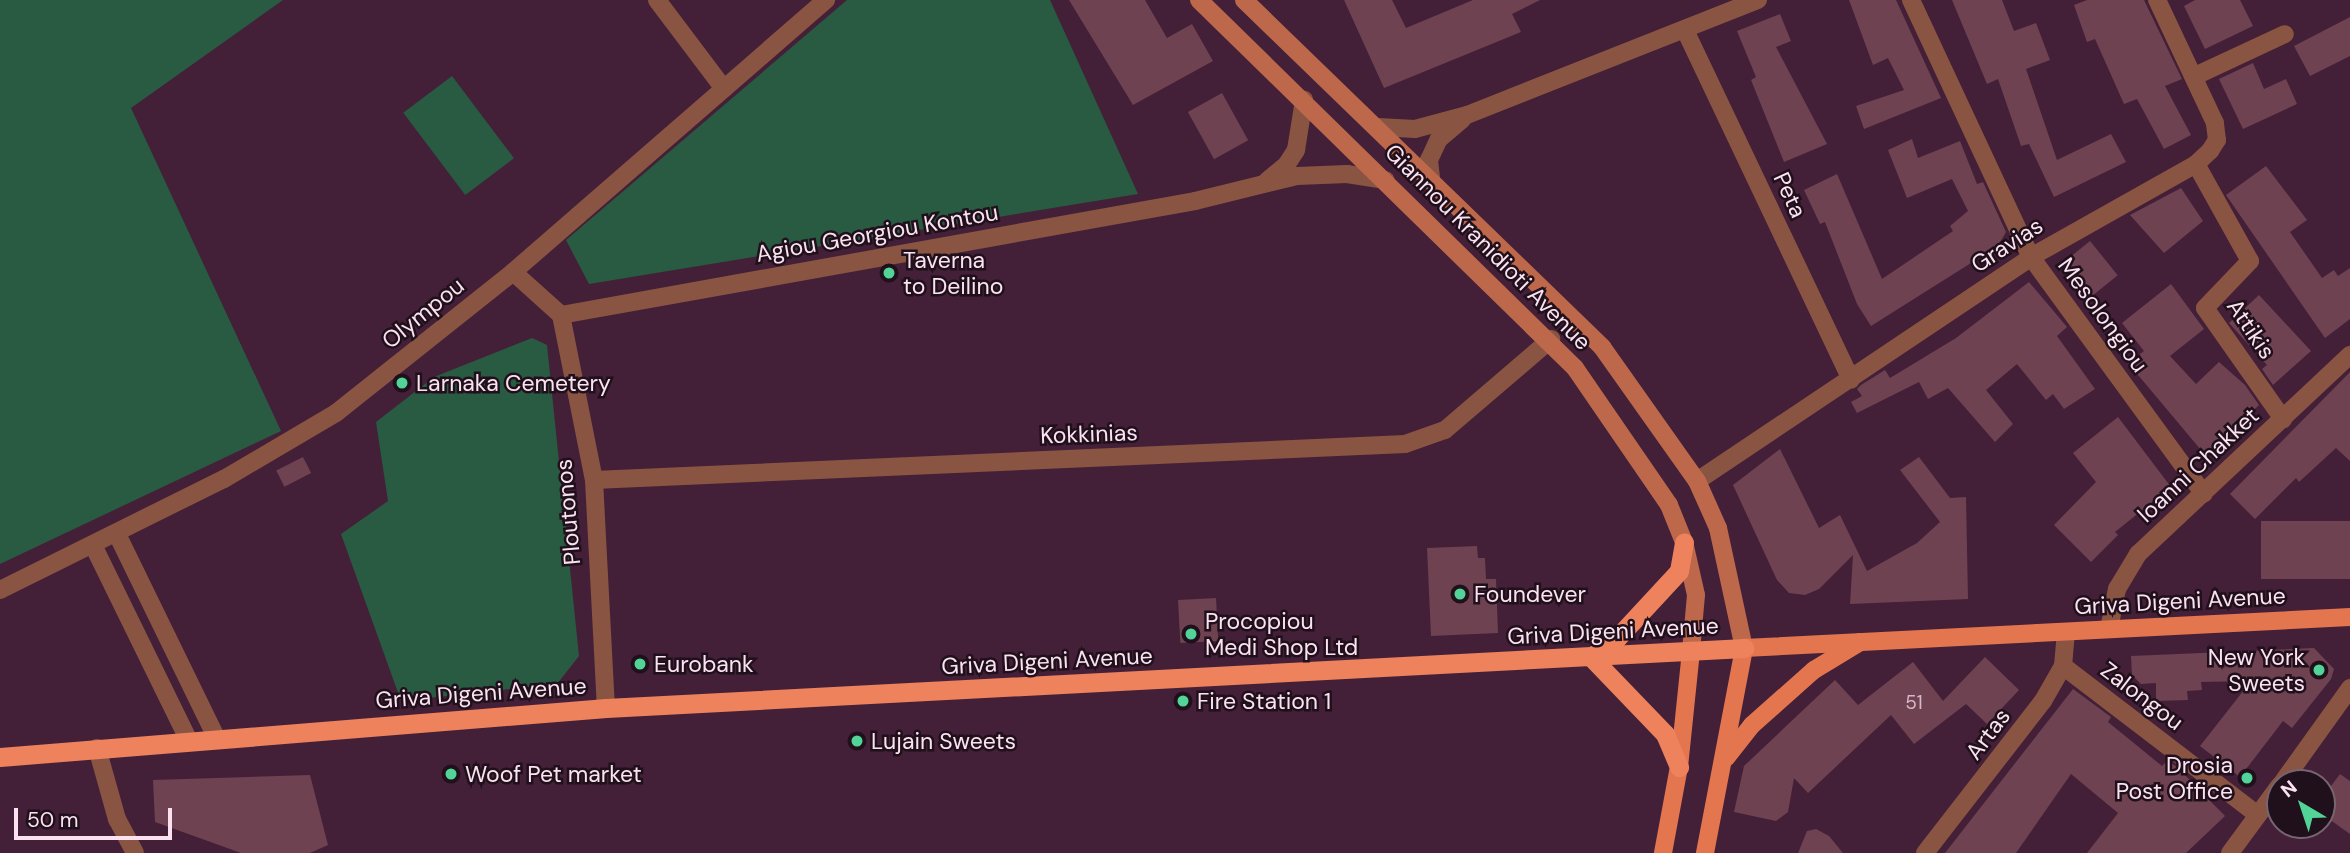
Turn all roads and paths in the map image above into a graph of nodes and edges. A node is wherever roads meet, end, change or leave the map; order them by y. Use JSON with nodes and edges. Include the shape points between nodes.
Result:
{"nodes":[{"id":1,"x":657,"y":0,"type":"edge"},
{"id":2,"x":826,"y":0,"type":"edge"},
{"id":3,"x":1199,"y":0,"type":"edge"},
{"id":4,"x":1244,"y":0,"type":"edge"},
{"id":5,"x":1758,"y":0,"type":"edge"},
{"id":6,"x":1911,"y":0,"type":"edge"},
{"id":7,"x":2157,"y":0,"type":"edge"},
{"id":8,"x":1685,"y":30,"type":"junction"},
{"id":9,"x":2285,"y":34,"type":"dead end"},
{"id":10,"x":2194,"y":76,"type":"junction"},
{"id":11,"x":724,"y":89,"type":"junction"},
{"id":12,"x":1304,"y":100,"type":"junction"},
{"id":13,"x":1467,"y":115,"type":"junction"},
{"id":14,"x":1378,"y":127,"type":"junction"},
{"id":15,"x":2196,"y":164,"type":"junction"},
{"id":16,"x":1430,"y":177,"type":"junction"},
{"id":17,"x":1386,"y":180,"type":"junction"},
{"id":18,"x":1264,"y":183,"type":"junction"},
{"id":19,"x":2031,"y":257,"type":"junction"},
{"id":20,"x":513,"y":272,"type":"junction"},
{"id":21,"x":561,"y":315,"type":"junction"},
{"id":22,"x":1550,"y":339,"type":"junction"},
{"id":23,"x":2350,"y":355,"type":"edge"},
{"id":24,"x":1851,"y":380,"type":"junction"},
{"id":25,"x":2283,"y":419,"type":"junction"},
{"id":26,"x":594,"y":480,"type":"junction"},
{"id":27,"x":1697,"y":481,"type":"junction"},
{"id":28,"x":2204,"y":495,"type":"junction"},
{"id":29,"x":117,"y":534,"type":"junction"},
{"id":30,"x":1684,"y":542,"type":"junction"},
{"id":31,"x":93,"y":545,"type":"junction"},
{"id":32,"x":0,"y":590,"type":"edge"},
{"id":33,"x":2350,"y":617,"type":"edge"},
{"id":34,"x":2109,"y":629,"type":"junction"},
{"id":35,"x":2066,"y":632,"type":"junction"},
{"id":36,"x":1863,"y":641,"type":"junction"},
{"id":37,"x":1744,"y":649,"type":"junction"},
{"id":38,"x":1691,"y":651,"type":"junction"},
{"id":39,"x":1591,"y":657,"type":"junction"},
{"id":40,"x":2063,"y":666,"type":"junction"},
{"id":41,"x":2350,"y":688,"type":"edge"},
{"id":42,"x":606,"y":708,"type":"junction"},
{"id":43,"x":216,"y":737,"type":"junction"},
{"id":44,"x":187,"y":739,"type":"junction"},
{"id":45,"x":97,"y":748,"type":"junction"},
{"id":46,"x":0,"y":757,"type":"edge"},
{"id":47,"x":1724,"y":760,"type":"junction"},
{"id":48,"x":1679,"y":767,"type":"junction"},
{"id":49,"x":2292,"y":769,"type":"edge"},
{"id":50,"x":2266,"y":805,"type":"edge"},
{"id":51,"x":2258,"y":816,"type":"junction"},
{"id":52,"x":135,"y":853,"type":"edge"},
{"id":53,"x":1663,"y":853,"type":"edge"},
{"id":54,"x":1704,"y":853,"type":"edge"},
{"id":55,"x":1925,"y":853,"type":"edge"},
{"id":56,"x":2230,"y":853,"type":"edge"}],
"edges":[{"from":1,"to":11,"type":"street"},
{"from":2,"to":11,"type":"street","name":"Olympou"},
{"from":3,"to":12,"type":"main road","name":"Giannou Kranidioti Avenue"},
{"from":4,"to":14,"type":"main road","name":"Giannou Kranidioti Avenue"},
{"from":5,"to":8,"type":"street"},
{"from":6,"to":19,"type":"street","name":"Mesolongiou"},
{"from":7,"to":10,"type":"street","name":"Gravias"},
{"from":8,"to":13,"type":"street"},
{"from":8,"to":24,"type":"street","name":"Peta"},
{"from":9,"to":10,"type":"street"},
{"from":10,"to":15,"type":"street","name":"Gravias","via":[[2215,123],[2217,139]]},
{"from":11,"to":20,"type":"street","name":"Olympou"},
{"from":12,"to":17,"type":"main road","name":"Giannou Kranidioti Avenue"},
{"from":12,"to":18,"type":"street","name":"Agiou Georgiou Kontou","via":[[1296,150]]},
{"from":13,"to":14,"type":"street","via":[[1415,129]]},
{"from":13,"to":16,"type":"street","via":[[1439,139],[1429,160]]},
{"from":14,"to":16,"type":"main road","name":"Giannou Kranidioti Avenue"},
{"from":15,"to":19,"type":"street","name":"Gravias"},
{"from":15,"to":25,"type":"street","name":"Attikis","via":[[2250,261],[2205,308]]},
{"from":16,"to":27,"type":"main road","name":"Giannou Kranidioti Avenue","via":[[1602,347]]},
{"from":17,"to":18,"type":"street","name":"Agiou Georgiou Kontou","via":[[1322,174]]},
{"from":17,"to":22,"type":"main road","name":"Giannou Kranidioti Avenue"},
{"from":18,"to":21,"type":"street","name":"Agiou Georgiou Kontou","via":[[1195,201]]},
{"from":19,"to":24,"type":"street","name":"Gravias"},
{"from":19,"to":28,"type":"street","name":"Mesolongiou"},
{"from":20,"to":21,"type":"street"},
{"from":20,"to":29,"type":"street","name":"Olympou","via":[[336,413]]},
{"from":21,"to":26,"type":"street","name":"Ploutonos"},
{"from":22,"to":26,"type":"street","name":"Kokkinias","via":[[1445,430],[1405,444]]},
{"from":22,"to":30,"type":"main road","name":"Giannou Kranidioti Avenue","via":[[1623,435],[1669,505]]},
{"from":23,"to":25,"type":"street","name":"Ioanni Chakket"},
{"from":24,"to":27,"type":"street","name":"Gravias"},
{"from":25,"to":28,"type":"street","name":"Ioanni Chakket"},
{"from":26,"to":42,"type":"street","name":"Ploutonos"},
{"from":27,"to":37,"type":"main road","name":"Giannou Kranidioti Avenue","via":[[1718,528]]},
{"from":28,"to":34,"type":"street","name":"Ioanni Chakket","via":[[2138,554],[2125,572]]},
{"from":29,"to":31,"type":"street","name":"Olympou"},
{"from":29,"to":43,"type":"street"},
{"from":30,"to":38,"type":"main road","name":"Giannou Kranidioti Avenue","via":[[1696,595]]},
{"from":30,"to":39,"type":"highway","via":[[1679,571],[1617,638]]},
{"from":31,"to":32,"type":"street","name":"Olympou"},
{"from":31,"to":44,"type":"street"},
{"from":33,"to":34,"type":"main road","name":"Griva Digeni Avenue"},
{"from":34,"to":35,"type":"main road","name":"Griva Digeni Avenue"},
{"from":35,"to":36,"type":"main road","name":"Griva Digeni Avenue"},
{"from":35,"to":40,"type":"street","name":"Artas"},
{"from":36,"to":37,"type":"main road","name":"Griva Digeni Avenue"},
{"from":36,"to":47,"type":"main road","via":[[1814,670],[1752,725]]},
{"from":37,"to":38,"type":"highway","name":"Griva Digeni Avenue"},
{"from":37,"to":47,"type":"main road"},
{"from":38,"to":39,"type":"highway","name":"Griva Digeni Avenue"},
{"from":38,"to":48,"type":"main road"},
{"from":39,"to":42,"type":"highway","name":"Griva Digeni Avenue"},
{"from":39,"to":48,"type":"highway","via":[[1665,734]]},
{"from":40,"to":51,"type":"street","name":"Zalongou"},
{"from":40,"to":55,"type":"street","name":"Artas","via":[[2043,701]]},
{"from":41,"to":49,"type":"street"},
{"from":42,"to":43,"type":"highway","name":"Griva Digeni Avenue"},
{"from":43,"to":44,"type":"highway","name":"Griva Digeni Avenue"},
{"from":44,"to":45,"type":"highway","name":"Griva Digeni Avenue"},
{"from":45,"to":46,"type":"highway","name":"Griva Digeni Avenue"},
{"from":45,"to":52,"type":"street","via":[[117,819]]},
{"from":47,"to":54,"type":"main road"},
{"from":48,"to":53,"type":"main road"},
{"from":50,"to":51,"type":"street"},
{"from":51,"to":56,"type":"street"}]}
